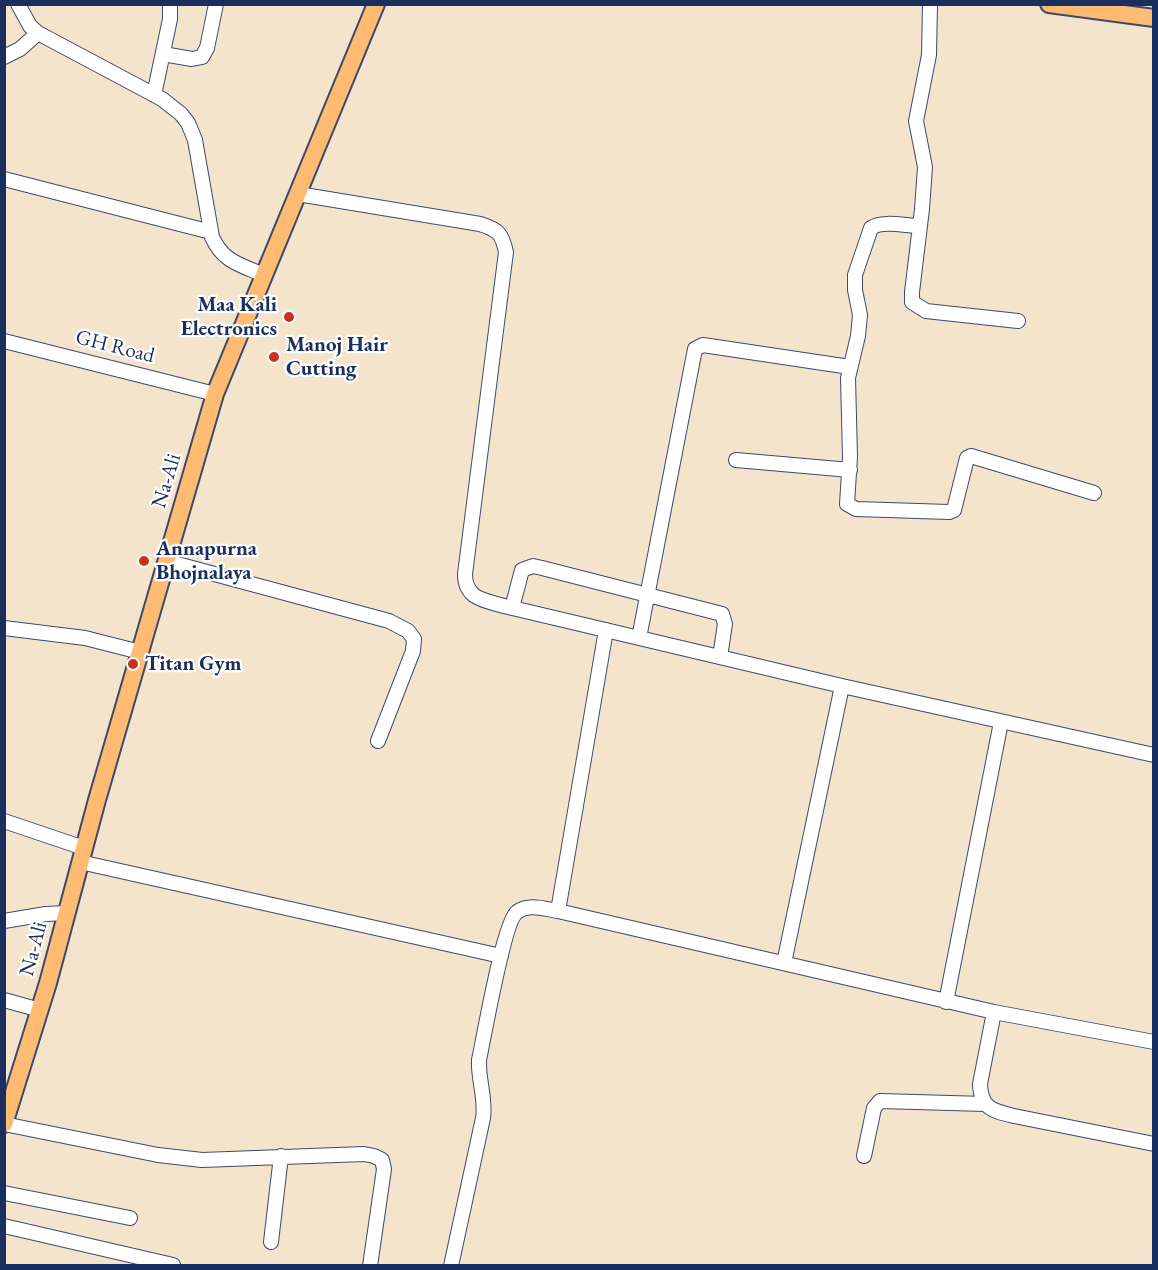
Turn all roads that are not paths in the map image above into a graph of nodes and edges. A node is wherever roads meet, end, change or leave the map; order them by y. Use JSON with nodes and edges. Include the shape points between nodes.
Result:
{"nodes":[{"id":1,"x":18,"y":4,"type":"edge"},
{"id":2,"x":170,"y":4,"type":"edge"},
{"id":3,"x":216,"y":4,"type":"edge"},
{"id":4,"x":376,"y":4,"type":"edge"},
{"id":5,"x":930,"y":4,"type":"edge"},
{"id":6,"x":1049,"y":4,"type":"edge"},
{"id":7,"x":1154,"y":18,"type":"edge"},
{"id":8,"x":38,"y":33,"type":"junction"},
{"id":9,"x":163,"y":54,"type":"junction"},
{"id":10,"x":4,"y":57,"type":"edge"},
{"id":11,"x":154,"y":95,"type":"junction"},
{"id":12,"x":4,"y":179,"type":"edge"},
{"id":13,"x":298,"y":194,"type":"junction"},
{"id":14,"x":920,"y":226,"type":"junction"},
{"id":15,"x":211,"y":232,"type":"junction"},
{"id":16,"x":264,"y":275,"type":"junction"},
{"id":17,"x":1018,"y":321,"type":"dead end"},
{"id":18,"x":4,"y":341,"type":"edge"},
{"id":19,"x":850,"y":367,"type":"junction"},
{"id":20,"x":216,"y":394,"type":"junction"},
{"id":21,"x":736,"y":459,"type":"dead end"},
{"id":22,"x":850,"y":470,"type":"junction"},
{"id":23,"x":1094,"y":492,"type":"dead end"},
{"id":24,"x":166,"y":561,"type":"junction"},
{"id":25,"x":647,"y":594,"type":"junction"},
{"id":26,"x":512,"y":608,"type":"junction"},
{"id":27,"x":4,"y":628,"type":"edge"},
{"id":28,"x":606,"y":630,"type":"junction"},
{"id":29,"x":639,"y":638,"type":"junction"},
{"id":30,"x":140,"y":652,"type":"junction"},
{"id":31,"x":720,"y":657,"type":"junction"},
{"id":32,"x":842,"y":686,"type":"junction"},
{"id":33,"x":1001,"y":722,"type":"junction"},
{"id":34,"x":378,"y":741,"type":"dead end"},
{"id":35,"x":1154,"y":755,"type":"edge"},
{"id":36,"x":4,"y":821,"type":"edge"},
{"id":37,"x":82,"y":855,"type":"junction"},
{"id":38,"x":558,"y":911,"type":"junction"},
{"id":39,"x":67,"y":913,"type":"junction"},
{"id":40,"x":4,"y":921,"type":"edge"},
{"id":41,"x":501,"y":956,"type":"junction"},
{"id":42,"x":784,"y":963,"type":"junction"},
{"id":43,"x":4,"y":1000,"type":"edge"},
{"id":44,"x":946,"y":1002,"type":"junction"},
{"id":45,"x":40,"y":1010,"type":"junction"},
{"id":46,"x":994,"y":1012,"type":"junction"},
{"id":47,"x":1154,"y":1042,"type":"edge"},
{"id":48,"x":985,"y":1104,"type":"junction"},
{"id":49,"x":4,"y":1124,"type":"edge"},
{"id":50,"x":1154,"y":1144,"type":"edge"},
{"id":51,"x":281,"y":1156,"type":"junction"},
{"id":52,"x":864,"y":1156,"type":"dead end"},
{"id":53,"x":4,"y":1193,"type":"edge"},
{"id":54,"x":130,"y":1218,"type":"dead end"},
{"id":55,"x":4,"y":1226,"type":"edge"},
{"id":56,"x":272,"y":1242,"type":"dead end"},
{"id":57,"x":173,"y":1266,"type":"edge"},
{"id":58,"x":370,"y":1266,"type":"edge"},
{"id":59,"x":451,"y":1266,"type":"edge"}],
"edges":[{"from":1,"to":8,"type":"street"},
{"from":2,"to":9,"type":"street"},
{"from":3,"to":9,"type":"street","via":[[202,57],[192,60]]},
{"from":4,"to":13,"type":"main road","name":"Na-Ali"},
{"from":5,"to":14,"type":"street","via":[[929,56],[916,121],[925,167]]},
{"from":6,"to":7,"type":"main road"},
{"from":8,"to":10,"type":"street"},
{"from":8,"to":11,"type":"street"},
{"from":9,"to":11,"type":"street"},
{"from":11,"to":15,"type":"street","via":[[181,114],[192,130]]},
{"from":12,"to":15,"type":"street"},
{"from":13,"to":16,"type":"main road","name":"Na-Ali"},
{"from":13,"to":26,"type":"street","via":[[480,224],[494,228],[503,238],[506,252],[465,585],[482,600]]},
{"from":14,"to":17,"type":"street","via":[[912,302],[926,311]]},
{"from":14,"to":19,"type":"street","via":[[883,224],[871,228],[855,275],[860,315]]},
{"from":15,"to":16,"type":"street","via":[[225,258]]},
{"from":16,"to":20,"type":"main road","name":"Na-Ali"},
{"from":18,"to":20,"type":"street","name":"GH Road"},
{"from":19,"to":22,"type":"street"},
{"from":19,"to":25,"type":"street","via":[[703,345],[695,349]]},
{"from":20,"to":24,"type":"main road","name":"Na-Ali"},
{"from":21,"to":22,"type":"street"},
{"from":22,"to":23,"type":"street","via":[[847,504],[856,509],[944,514],[954,510],[967,458],[971,456]]},
{"from":24,"to":30,"type":"main road","name":"Na-Ali"},
{"from":24,"to":34,"type":"street","via":[[339,606],[408,631],[414,639],[413,651]]},
{"from":25,"to":26,"type":"street","via":[[533,566],[522,570]]},
{"from":25,"to":29,"type":"street"},
{"from":25,"to":31,"type":"street","via":[[722,614],[725,624]]},
{"from":26,"to":28,"type":"street"},
{"from":27,"to":30,"type":"street","via":[[85,638]]},
{"from":28,"to":29,"type":"street"},
{"from":28,"to":38,"type":"street"},
{"from":29,"to":31,"type":"street"},
{"from":30,"to":37,"type":"main road","name":"Na-Ali"},
{"from":31,"to":32,"type":"street"},
{"from":32,"to":33,"type":"street"},
{"from":32,"to":42,"type":"street"},
{"from":33,"to":35,"type":"street"},
{"from":33,"to":44,"type":"street"},
{"from":36,"to":37,"type":"street"},
{"from":37,"to":39,"type":"main road","name":"Na-Ali"},
{"from":37,"to":41,"type":"street"},
{"from":38,"to":41,"type":"street","via":[[526,908],[517,912]]},
{"from":38,"to":42,"type":"street"},
{"from":39,"to":40,"type":"street"},
{"from":39,"to":45,"type":"main road","name":"Na-Ali"},
{"from":41,"to":59,"type":"street","via":[[479,1060],[483,1118]]},
{"from":42,"to":44,"type":"street"},
{"from":43,"to":45,"type":"street"},
{"from":44,"to":46,"type":"street"},
{"from":45,"to":49,"type":"main road","name":"Na-Ali"},
{"from":46,"to":47,"type":"street"},
{"from":46,"to":48,"type":"street","via":[[980,1084]]},
{"from":48,"to":50,"type":"street","via":[[997,1112]]},
{"from":48,"to":52,"type":"street","via":[[880,1101],[874,1108]]},
{"from":49,"to":51,"type":"street","via":[[183,1158]]},
{"from":51,"to":56,"type":"street"},
{"from":51,"to":58,"type":"street","via":[[364,1154],[382,1160]]},
{"from":53,"to":54,"type":"street"},
{"from":55,"to":57,"type":"street"}]}
